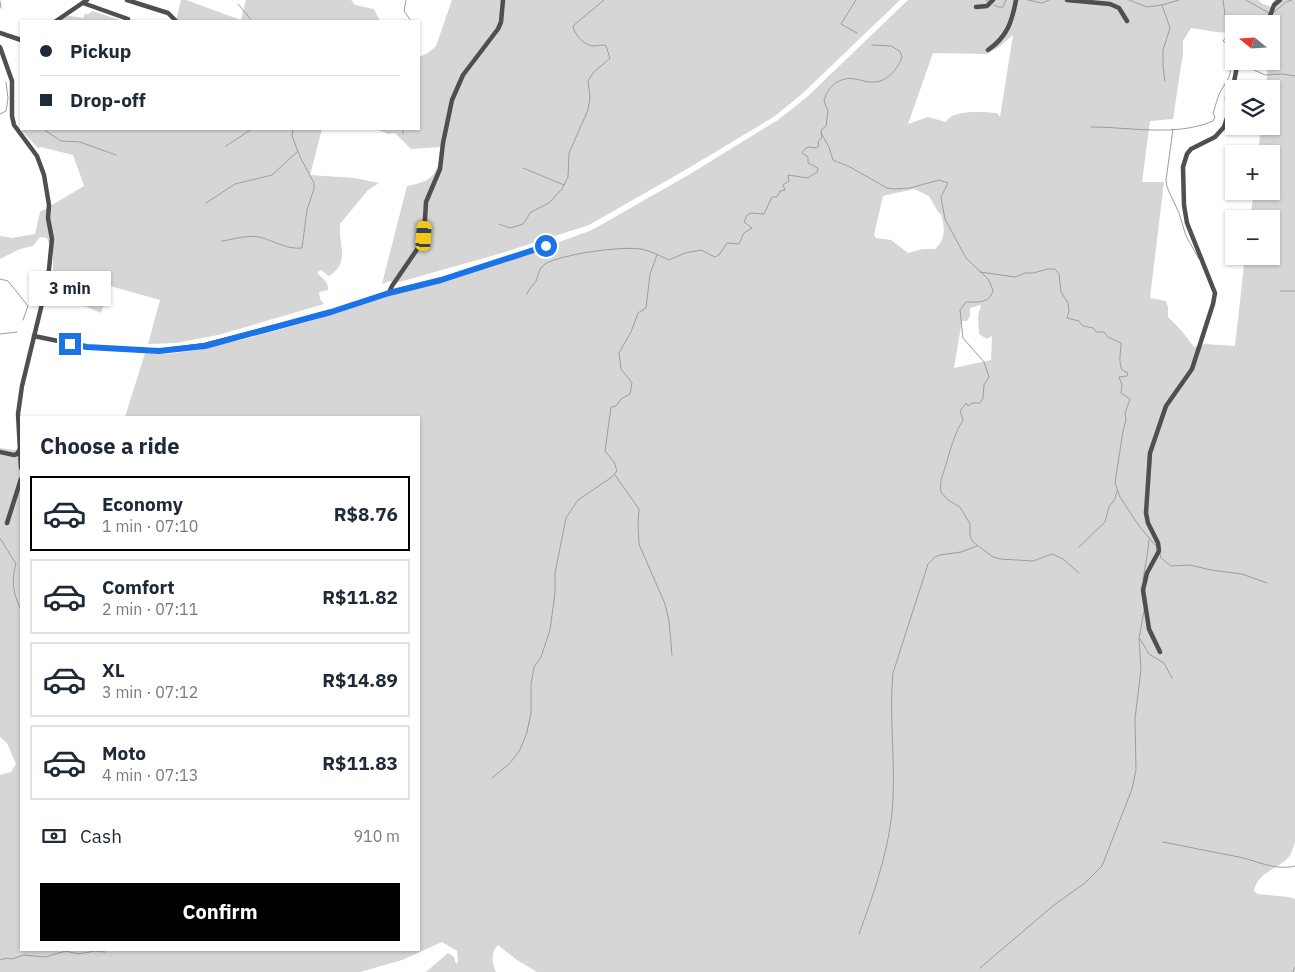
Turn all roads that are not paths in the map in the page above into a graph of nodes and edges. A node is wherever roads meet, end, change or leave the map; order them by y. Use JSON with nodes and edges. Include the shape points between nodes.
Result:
{"nodes":[{"id":1,"x":127,"y":0,"type":"edge"},
{"id":2,"x":504,"y":0,"type":"edge"},
{"id":3,"x":993,"y":0,"type":"edge"},
{"id":4,"x":1016,"y":0,"type":"edge"},
{"id":5,"x":1067,"y":0,"type":"edge"},
{"id":6,"x":1280,"y":0,"type":"edge"},
{"id":7,"x":85,"y":1,"type":"edge"},
{"id":8,"x":976,"y":7,"type":"dead end"},
{"id":9,"x":1270,"y":15,"type":"edge"},
{"id":10,"x":128,"y":19,"type":"dead end"},
{"id":11,"x":57,"y":20,"type":"edge"},
{"id":12,"x":175,"y":20,"type":"edge"},
{"id":13,"x":1127,"y":21,"type":"dead end"},
{"id":14,"x":0,"y":32,"type":"edge"},
{"id":15,"x":20,"y":40,"type":"edge"},
{"id":16,"x":0,"y":47,"type":"edge"},
{"id":17,"x":988,"y":50,"type":"dead end"},
{"id":18,"x":1237,"y":70,"type":"edge"},
{"id":19,"x":546,"y":246,"type":"dead end"},
{"id":20,"x":389,"y":293,"type":"junction"},
{"id":21,"x":34,"y":336,"type":"junction"},
{"id":22,"x":20,"y":449,"type":"joint"},
{"id":23,"x":0,"y":452,"type":"edge"},
{"id":24,"x":20,"y":482,"type":"edge"},
{"id":25,"x":7,"y":523,"type":"dead end"},
{"id":26,"x":1160,"y":652,"type":"dead end"}],
"edges":[{"from":1,"to":12,"type":"street","via":[[168,13]]},
{"from":2,"to":20,"type":"street","via":[[498,29],[463,75],[452,100],[440,169],[426,202],[424,236]]},
{"from":3,"to":8,"type":"street","via":[[987,6]]},
{"from":4,"to":17,"type":"street","via":[[1002,38]]},
{"from":5,"to":13,"type":"street","via":[[1110,4],[1121,10]]},
{"from":6,"to":9,"type":"street"},
{"from":7,"to":10,"type":"street"},
{"from":7,"to":11,"type":"street"},
{"from":14,"to":15,"type":"street"},
{"from":16,"to":21,"type":"street","via":[[12,81],[14,125],[37,156],[48,194],[52,239],[48,279]]},
{"from":18,"to":26,"type":"street","via":[[1227,98],[1228,115],[1224,127],[1215,136],[1191,148],[1183,167],[1187,223],[1215,293],[1192,369],[1166,406],[1150,453],[1146,513],[1159,551],[1146,573],[1143,590],[1149,629]]},
{"from":19,"to":20,"type":"street"},
{"from":20,"to":21,"type":"street","via":[[205,346],[132,350],[87,347]]},
{"from":21,"to":22,"type":"street","via":[[18,414]]},
{"from":22,"to":23,"type":"street","via":[[14,456]]},
{"from":24,"to":25,"type":"street"}]}
